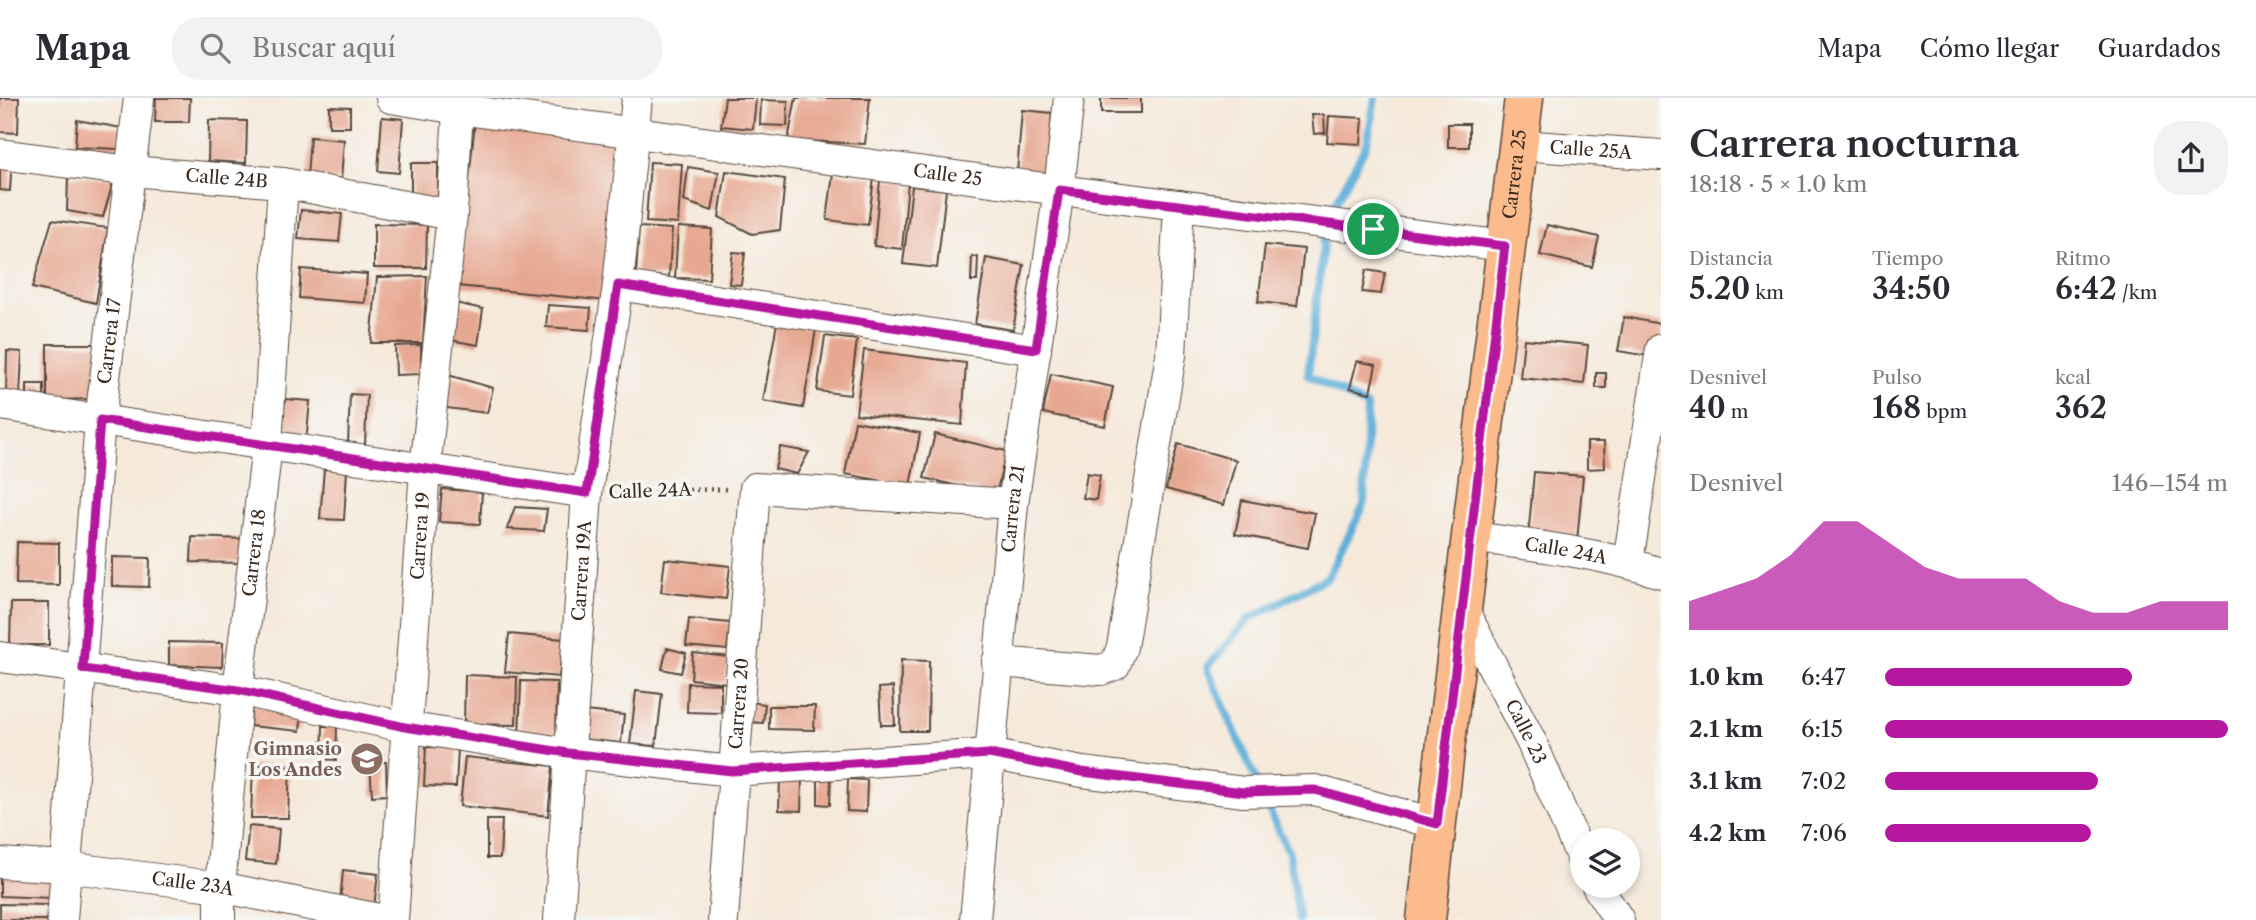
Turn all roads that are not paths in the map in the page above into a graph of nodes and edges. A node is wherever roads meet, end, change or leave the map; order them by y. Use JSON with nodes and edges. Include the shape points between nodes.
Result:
{"nodes":[{"id":1,"x":139,"y":98,"type":"edge"},
{"id":2,"x":391,"y":98,"type":"edge"},
{"id":3,"x":637,"y":98,"type":"edge"},
{"id":4,"x":1069,"y":98,"type":"edge"},
{"id":5,"x":1524,"y":98,"type":"edge"},
{"id":6,"x":458,"y":109,"type":"junction"},
{"id":7,"x":634,"y":132,"type":"junction"},
{"id":8,"x":1519,"y":145,"type":"junction"},
{"id":9,"x":0,"y":154,"type":"edge"},
{"id":10,"x":1661,"y":155,"type":"edge"},
{"id":11,"x":130,"y":171,"type":"junction"},
{"id":12,"x":284,"y":183,"type":"junction"},
{"id":13,"x":1059,"y":190,"type":"junction"},
{"id":14,"x":1180,"y":205,"type":"junction"},
{"id":15,"x":452,"y":215,"type":"junction"},
{"id":16,"x":1505,"y":246,"type":"junction"},
{"id":17,"x":618,"y":285,"type":"junction"},
{"id":18,"x":1036,"y":349,"type":"junction"},
{"id":19,"x":1661,"y":349,"type":"edge"},
{"id":20,"x":0,"y":405,"type":"edge"},
{"id":21,"x":100,"y":420,"type":"junction"},
{"id":22,"x":267,"y":446,"type":"junction"},
{"id":23,"x":425,"y":470,"type":"junction"},
{"id":24,"x":587,"y":493,"type":"junction"},
{"id":25,"x":1013,"y":504,"type":"junction"},
{"id":26,"x":1471,"y":537,"type":"junction"},
{"id":27,"x":1628,"y":562,"type":"junction"},
{"id":28,"x":1661,"y":573,"type":"edge"},
{"id":29,"x":1462,"y":607,"type":"junction"},
{"id":30,"x":0,"y":657,"type":"edge"},
{"id":31,"x":998,"y":662,"type":"junction"},
{"id":32,"x":83,"y":669,"type":"junction"},
{"id":33,"x":238,"y":690,"type":"junction"},
{"id":34,"x":405,"y":727,"type":"junction"},
{"id":35,"x":568,"y":753,"type":"junction"},
{"id":36,"x":989,"y":754,"type":"junction"},
{"id":37,"x":732,"y":771,"type":"junction"},
{"id":38,"x":1437,"y":824,"type":"junction"},
{"id":39,"x":1570,"y":831,"type":"edge"},
{"id":40,"x":0,"y":863,"type":"edge"},
{"id":41,"x":65,"y":867,"type":"junction"},
{"id":42,"x":220,"y":887,"type":"junction"},
{"id":43,"x":1605,"y":898,"type":"edge"},
{"id":44,"x":62,"y":920,"type":"edge"},
{"id":45,"x":219,"y":920,"type":"edge"},
{"id":46,"x":384,"y":920,"type":"edge"},
{"id":47,"x":393,"y":920,"type":"edge"},
{"id":48,"x":559,"y":920,"type":"edge"},
{"id":49,"x":723,"y":920,"type":"edge"},
{"id":50,"x":975,"y":920,"type":"edge"},
{"id":51,"x":1426,"y":920,"type":"edge"},
{"id":52,"x":1619,"y":920,"type":"edge"}],
"edges":[{"from":1,"to":11,"type":"street","name":"Carrera 17"},
{"from":2,"to":6,"type":"street","name":"Calle 25"},
{"from":3,"to":7,"type":"street","name":"Carrera 19A"},
{"from":4,"to":13,"type":"street","name":"Carrera 21"},
{"from":5,"to":8,"type":"main road","name":"Carrera 25"},
{"from":6,"to":7,"type":"street","name":"Calle 25"},
{"from":6,"to":15,"type":"street","name":"Carrera 19"},
{"from":7,"to":13,"type":"street","name":"Calle 25"},
{"from":7,"to":17,"type":"street","name":"Carrera 19A"},
{"from":8,"to":10,"type":"street","name":"Calle 25A"},
{"from":8,"to":16,"type":"main road","name":"Carrera 25"},
{"from":9,"to":11,"type":"street","name":"Calle 24B"},
{"from":11,"to":12,"type":"street","name":"Calle 24B"},
{"from":11,"to":21,"type":"street","name":"Carrera 17"},
{"from":12,"to":15,"type":"street","name":"Calle 24B"},
{"from":12,"to":22,"type":"street","name":"Carrera 18"},
{"from":13,"to":14,"type":"street","name":"Calle 25"},
{"from":13,"to":18,"type":"street","name":"Carrera 21"},
{"from":14,"to":16,"type":"street","name":"Calle 25"},
{"from":14,"to":31,"type":"street","via":[[1171,355],[1122,646],[1115,665],[1101,670]]},
{"from":15,"to":23,"type":"street","name":"Carrera 19"},
{"from":16,"to":26,"type":"main road","name":"Carrera 25"},
{"from":17,"to":18,"type":"street"},
{"from":17,"to":24,"type":"street","name":"Carrera 19A"},
{"from":18,"to":25,"type":"street","name":"Carrera 21"},
{"from":19,"to":27,"type":"street"},
{"from":20,"to":21,"type":"street","name":"Calle 24A"},
{"from":21,"to":22,"type":"street","name":"Calle 24A"},
{"from":21,"to":32,"type":"street","name":"Carrera 17"},
{"from":22,"to":23,"type":"street","name":"Calle 24A"},
{"from":22,"to":33,"type":"street","name":"Carrera 18"},
{"from":23,"to":24,"type":"street","name":"Calle 24A"},
{"from":23,"to":34,"type":"street","name":"Carrera 19"},
{"from":24,"to":35,"type":"street","name":"Carrera 19A"},
{"from":25,"to":31,"type":"street","name":"Carrera 21"},
{"from":25,"to":37,"type":"street","name":"Carrera 20","via":[[755,488]]},
{"from":26,"to":27,"type":"street","name":"Calle 24A"},
{"from":26,"to":29,"type":"main road","name":"Carrera 25"},
{"from":27,"to":28,"type":"street","name":"Calle 24A"},
{"from":29,"to":38,"type":"main road","name":"Carrera 25"},
{"from":29,"to":39,"type":"street","name":"Calle 23","via":[[1532,743]]},
{"from":30,"to":32,"type":"street"},
{"from":31,"to":36,"type":"street","name":"Carrera 21"},
{"from":32,"to":33,"type":"street"},
{"from":32,"to":41,"type":"street","name":"Carrera 17"},
{"from":33,"to":34,"type":"street"},
{"from":33,"to":42,"type":"street","name":"Carrera 18"},
{"from":34,"to":35,"type":"street"},
{"from":34,"to":47,"type":"street","name":"Carrera 19"},
{"from":35,"to":37,"type":"street"},
{"from":35,"to":48,"type":"street","name":"Carrera 19A"},
{"from":36,"to":37,"type":"street"},
{"from":36,"to":38,"type":"street","via":[[1082,772],[1244,792],[1315,790]]},
{"from":36,"to":50,"type":"street","name":"Carrera 21"},
{"from":37,"to":49,"type":"street","name":"Carrera 20"},
{"from":38,"to":51,"type":"main road","name":"Carrera 25"},
{"from":40,"to":41,"type":"street","name":"Calle 23A"},
{"from":41,"to":42,"type":"street","name":"Calle 23A"},
{"from":41,"to":44,"type":"street","name":"Carrera 17"},
{"from":42,"to":45,"type":"street","name":"Carrera 18"},
{"from":42,"to":46,"type":"street","name":"Calle 23A"},
{"from":43,"to":52,"type":"street"}]}
